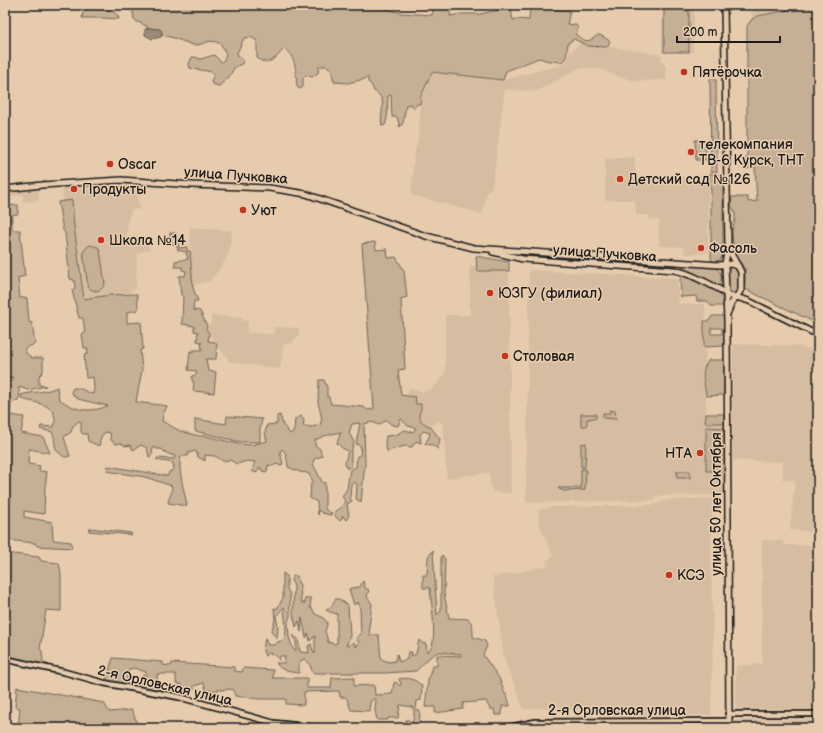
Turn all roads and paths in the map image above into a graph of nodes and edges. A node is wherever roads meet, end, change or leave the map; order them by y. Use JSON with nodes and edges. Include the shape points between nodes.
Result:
{"nodes":[{"id":1,"x":724,"y":5,"type":"edge"},
{"id":2,"x":5,"y":189,"type":"edge"},
{"id":3,"x":728,"y":247,"type":"junction"},
{"id":4,"x":480,"y":249,"type":"junction"},
{"id":5,"x":579,"y":256,"type":"junction"},
{"id":6,"x":578,"y":264,"type":"junction"},
{"id":7,"x":725,"y":264,"type":"junction"},
{"id":8,"x":731,"y":264,"type":"junction"},
{"id":9,"x":738,"y":266,"type":"junction"},
{"id":10,"x":725,"y":271,"type":"junction"},
{"id":11,"x":741,"y":290,"type":"junction"},
{"id":12,"x":725,"y":293,"type":"junction"},
{"id":13,"x":736,"y":297,"type":"junction"},
{"id":14,"x":749,"y":301,"type":"junction"},
{"id":15,"x":727,"y":321,"type":"junction"},
{"id":16,"x":818,"y":335,"type":"edge"},
{"id":17,"x":5,"y":659,"type":"edge"},
{"id":18,"x":728,"y":714,"type":"junction"},
{"id":19,"x":818,"y":714,"type":"edge"},
{"id":20,"x":729,"y":721,"type":"junction"},
{"id":21,"x":322,"y":728,"type":"edge"},
{"id":22,"x":506,"y":728,"type":"edge"},
{"id":23,"x":729,"y":728,"type":"edge"}],
"edges":[{"from":1,"to":3,"type":"main road"},
{"from":2,"to":4,"type":"main road","name":"улица Пучковка","via":[[121,180],[269,188],[306,194],[429,237]]},
{"from":3,"to":7,"type":"main road"},
{"from":3,"to":9,"type":"main road"},
{"from":4,"to":5,"type":"main road","name":"улица Пучковка"},
{"from":4,"to":6,"type":"main road","name":"улица Пучковка","via":[[524,259]]},
{"from":5,"to":6,"type":"main road"},
{"from":5,"to":7,"type":"main road","name":"улица Пучковка"},
{"from":6,"to":12,"type":"main road","name":"улица Пучковка","via":[[674,270]]},
{"from":7,"to":8,"type":"main road","name":"улица Пучковка"},
{"from":7,"to":10,"type":"main road"},
{"from":8,"to":9,"type":"main road","name":"улица Пучковка"},
{"from":8,"to":10,"type":"main road"},
{"from":9,"to":11,"type":"main road","via":[[741,272]]},
{"from":10,"to":12,"type":"main road","name":"улица 50 лет Октября"},
{"from":11,"to":13,"type":"main road"},
{"from":11,"to":14,"type":"street"},
{"from":12,"to":13,"type":"main road","name":"улица Пучковка","via":[[730,297]]},
{"from":12,"to":15,"type":"main road","name":"улица 50 лет Октября"},
{"from":13,"to":14,"type":"street"},
{"from":13,"to":15,"type":"main road"},
{"from":14,"to":16,"type":"street"},
{"from":15,"to":18,"type":"main road","name":"улица 50 лет Октября"},
{"from":17,"to":21,"type":"street","name":"2-я Орловская улица","via":[[104,683],[179,697],[274,723]]},
{"from":18,"to":19,"type":"street"},
{"from":18,"to":20,"type":"main road","name":"улица 50 лет Октября"},
{"from":20,"to":22,"type":"street","name":"2-я Орловская улица","via":[[535,722]]},
{"from":20,"to":23,"type":"main road","name":"улица 50 лет Октября"}]}
